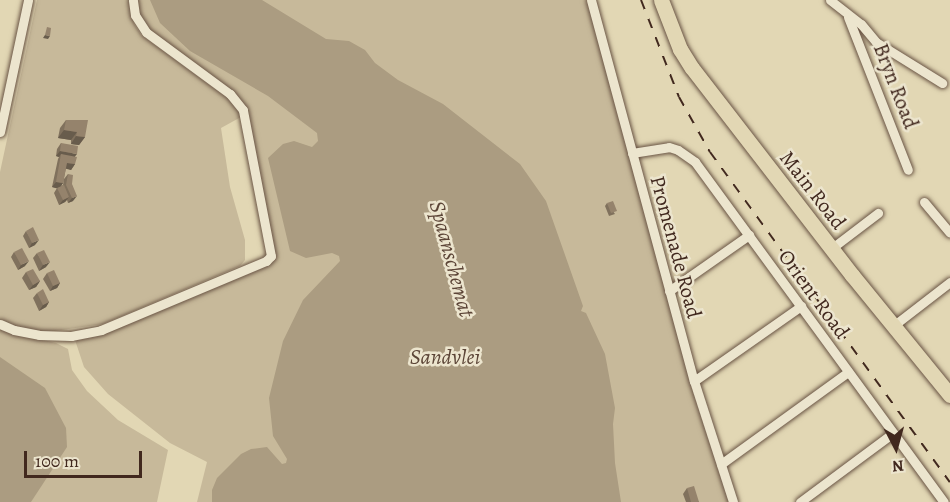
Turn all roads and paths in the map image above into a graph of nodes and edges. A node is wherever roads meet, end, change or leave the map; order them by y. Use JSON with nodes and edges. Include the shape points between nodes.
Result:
{"nodes":[{"id":1,"x":28,"y":0,"type":"edge"},
{"id":2,"x":133,"y":0,"type":"edge"},
{"id":3,"x":591,"y":0,"type":"edge"},
{"id":4,"x":661,"y":0,"type":"edge"},
{"id":5,"x":830,"y":0,"type":"edge"},
{"id":6,"x":848,"y":16,"type":"junction"},
{"id":7,"x":942,"y":83,"type":"dead end"},
{"id":8,"x":0,"y":132,"type":"edge"},
{"id":9,"x":632,"y":153,"type":"junction"},
{"id":10,"x":908,"y":170,"type":"dead end"},
{"id":11,"x":924,"y":202,"type":"dead end"},
{"id":12,"x":878,"y":213,"type":"dead end"},
{"id":13,"x":950,"y":233,"type":"edge"},
{"id":14,"x":749,"y":235,"type":"junction"},
{"id":15,"x":832,"y":248,"type":"junction"},
{"id":16,"x":950,"y":282,"type":"edge"},
{"id":17,"x":669,"y":291,"type":"junction"},
{"id":18,"x":801,"y":306,"type":"junction"},
{"id":19,"x":0,"y":324,"type":"edge"},
{"id":20,"x":893,"y":326,"type":"junction"},
{"id":21,"x":849,"y":372,"type":"junction"},
{"id":22,"x":694,"y":381,"type":"junction"},
{"id":23,"x":950,"y":395,"type":"edge"},
{"id":24,"x":893,"y":433,"type":"junction"},
{"id":25,"x":721,"y":464,"type":"junction"},
{"id":26,"x":942,"y":499,"type":"edge"},
{"id":27,"x":734,"y":502,"type":"edge"},
{"id":28,"x":800,"y":502,"type":"edge"},
{"id":29,"x":930,"y":502,"type":"edge"}],
"edges":[{"from":1,"to":8,"type":"street"},
{"from":2,"to":19,"type":"street","via":[[135,15],[146,32],[230,94],[243,110],[271,256],[120,324],[71,336],[31,334]]},
{"from":3,"to":9,"type":"street","name":"Promenade Road"},
{"from":4,"to":15,"type":"main road","name":"Main Road","via":[[688,62]]},
{"from":5,"to":6,"type":"street"},
{"from":6,"to":7,"type":"street","via":[[882,47]]},
{"from":6,"to":10,"type":"street","name":"Bryn Road"},
{"from":9,"to":14,"type":"street","name":"Orient Road","via":[[669,147],[688,155]]},
{"from":9,"to":17,"type":"street","name":"Promenade Road"},
{"from":11,"to":13,"type":"street"},
{"from":12,"to":15,"type":"street"},
{"from":14,"to":17,"type":"street"},
{"from":14,"to":18,"type":"street","name":"Orient Road"},
{"from":15,"to":20,"type":"main road","name":"Main Road"},
{"from":16,"to":20,"type":"street"},
{"from":17,"to":22,"type":"street","name":"Promenade Road"},
{"from":18,"to":21,"type":"street","name":"Orient Road"},
{"from":18,"to":22,"type":"street"},
{"from":20,"to":23,"type":"main road","name":"Main Road"},
{"from":21,"to":24,"type":"street","name":"Orient Road"},
{"from":21,"to":25,"type":"street"},
{"from":22,"to":25,"type":"street","name":"Promenade Road"},
{"from":24,"to":26,"type":"street","name":"Orient Road"},
{"from":24,"to":28,"type":"street"},
{"from":25,"to":27,"type":"street","name":"Promenade Road"},
{"from":26,"to":29,"type":"street"}]}
